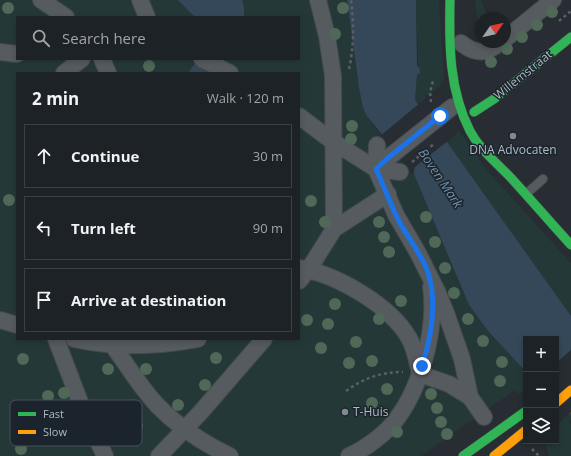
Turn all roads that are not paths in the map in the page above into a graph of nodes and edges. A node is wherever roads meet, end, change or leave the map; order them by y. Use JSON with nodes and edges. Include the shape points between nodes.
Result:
{"nodes":[{"id":1,"x":41,"y":0,"type":"edge"},
{"id":2,"x":140,"y":0,"type":"edge"},
{"id":3,"x":318,"y":0,"type":"edge"},
{"id":4,"x":451,"y":0,"type":"edge"},
{"id":5,"x":553,"y":0,"type":"edge"},
{"id":6,"x":65,"y":16,"type":"edge"},
{"id":7,"x":147,"y":16,"type":"edge"},
{"id":8,"x":511,"y":34,"type":"edge"},
{"id":9,"x":571,"y":37,"type":"edge"},
{"id":10,"x":460,"y":40,"type":"joint"},
{"id":11,"x":494,"y":48,"type":"edge"},
{"id":12,"x":0,"y":52,"type":"edge"},
{"id":13,"x":16,"y":54,"type":"edge"},
{"id":14,"x":81,"y":60,"type":"edge"},
{"id":15,"x":102,"y":60,"type":"edge"},
{"id":16,"x":204,"y":60,"type":"edge"},
{"id":17,"x":226,"y":71,"type":"edge"},
{"id":18,"x":65,"y":72,"type":"edge"},
{"id":19,"x":108,"y":72,"type":"edge"},
{"id":20,"x":471,"y":102,"type":"dead end"},
{"id":21,"x":450,"y":108,"type":"junction"},
{"id":22,"x":300,"y":117,"type":"edge"},
{"id":23,"x":487,"y":139,"type":"dead end"},
{"id":24,"x":332,"y":141,"type":"junction"},
{"id":25,"x":377,"y":145,"type":"dead end"},
{"id":26,"x":382,"y":163,"type":"junction"},
{"id":27,"x":400,"y":172,"type":"road end"},
{"id":28,"x":511,"y":178,"type":"junction"},
{"id":29,"x":543,"y":179,"type":"dead end"},
{"id":30,"x":388,"y":194,"type":"junction"},
{"id":31,"x":525,"y":195,"type":"junction"},
{"id":32,"x":334,"y":229,"type":"junction"},
{"id":33,"x":571,"y":245,"type":"edge"},
{"id":34,"x":302,"y":273,"type":"edge"},
{"id":35,"x":429,"y":275,"type":"junction"},
{"id":36,"x":0,"y":320,"type":"edge"},
{"id":37,"x":16,"y":325,"type":"edge"},
{"id":38,"x":56,"y":340,"type":"edge"},
{"id":39,"x":80,"y":340,"type":"edge"},
{"id":40,"x":192,"y":340,"type":"edge"},
{"id":41,"x":263,"y":340,"type":"edge"},
{"id":42,"x":113,"y":346,"type":"junction"},
{"id":43,"x":420,"y":374,"type":"junction"},
{"id":44,"x":571,"y":390,"type":"edge"},
{"id":45,"x":470,"y":397,"type":"junction"},
{"id":46,"x":79,"y":400,"type":"edge"},
{"id":47,"x":559,"y":400,"type":"edge"},
{"id":48,"x":523,"y":414,"type":"edge"},
{"id":49,"x":484,"y":417,"type":"dead end"},
{"id":50,"x":185,"y":430,"type":"junction"},
{"id":51,"x":523,"y":432,"type":"edge"},
{"id":52,"x":100,"y":446,"type":"edge"},
{"id":53,"x":105,"y":456,"type":"edge"},
{"id":54,"x":159,"y":456,"type":"edge"},
{"id":55,"x":230,"y":456,"type":"edge"},
{"id":56,"x":349,"y":456,"type":"edge"},
{"id":57,"x":463,"y":456,"type":"edge"},
{"id":58,"x":494,"y":456,"type":"edge"}],
"edges":[{"from":1,"to":6,"type":"street"},
{"from":2,"to":7,"type":"street"},
{"from":3,"to":24,"type":"street","via":[[332,64]]},
{"from":4,"to":10,"type":"street"},
{"from":4,"to":21,"type":"street"},
{"from":5,"to":8,"type":"street"},
{"from":9,"to":20,"type":"street","name":"Willemstraat","via":[[476,115]]},
{"from":10,"to":11,"type":"street","via":[[478,52]]},
{"from":12,"to":13,"type":"street"},
{"from":14,"to":18,"type":"street"},
{"from":15,"to":19,"type":"street"},
{"from":16,"to":17,"type":"street"},
{"from":21,"to":26,"type":"street"},
{"from":21,"to":28,"type":"street","via":[[467,125],[488,157]]},
{"from":22,"to":24,"type":"street"},
{"from":23,"to":28,"type":"street"},
{"from":24,"to":26,"type":"street"},
{"from":24,"to":32,"type":"street"},
{"from":25,"to":26,"type":"street"},
{"from":26,"to":27,"type":"street"},
{"from":26,"to":30,"type":"street"},
{"from":28,"to":31,"type":"street"},
{"from":29,"to":31,"type":"lane"},
{"from":30,"to":32,"type":"street"},
{"from":30,"to":35,"type":"street","via":[[396,215]]},
{"from":31,"to":33,"type":"street"},
{"from":32,"to":34,"type":"street"},
{"from":34,"to":43,"type":"street","via":[[339,282],[366,297],[390,316],[409,339]]},
{"from":35,"to":43,"type":"street","via":[[432,294],[431,323]]},
{"from":35,"to":45,"type":"street","via":[[455,336]]},
{"from":36,"to":37,"type":"street"},
{"from":38,"to":46,"type":"street"},
{"from":39,"to":42,"type":"street"},
{"from":40,"to":42,"type":"street","via":[[159,345]]},
{"from":41,"to":50,"type":"street"},
{"from":42,"to":50,"type":"street","via":[[157,405]]},
{"from":43,"to":45,"type":"street","via":[[449,384]]},
{"from":43,"to":56,"type":"street","via":[[390,427],[363,449]]},
{"from":44,"to":47,"type":"street"},
{"from":45,"to":49,"type":"street"},
{"from":48,"to":57,"type":"street"},
{"from":50,"to":54,"type":"street"},
{"from":50,"to":55,"type":"street"},
{"from":51,"to":58,"type":"street"},
{"from":52,"to":53,"type":"street"}]}
